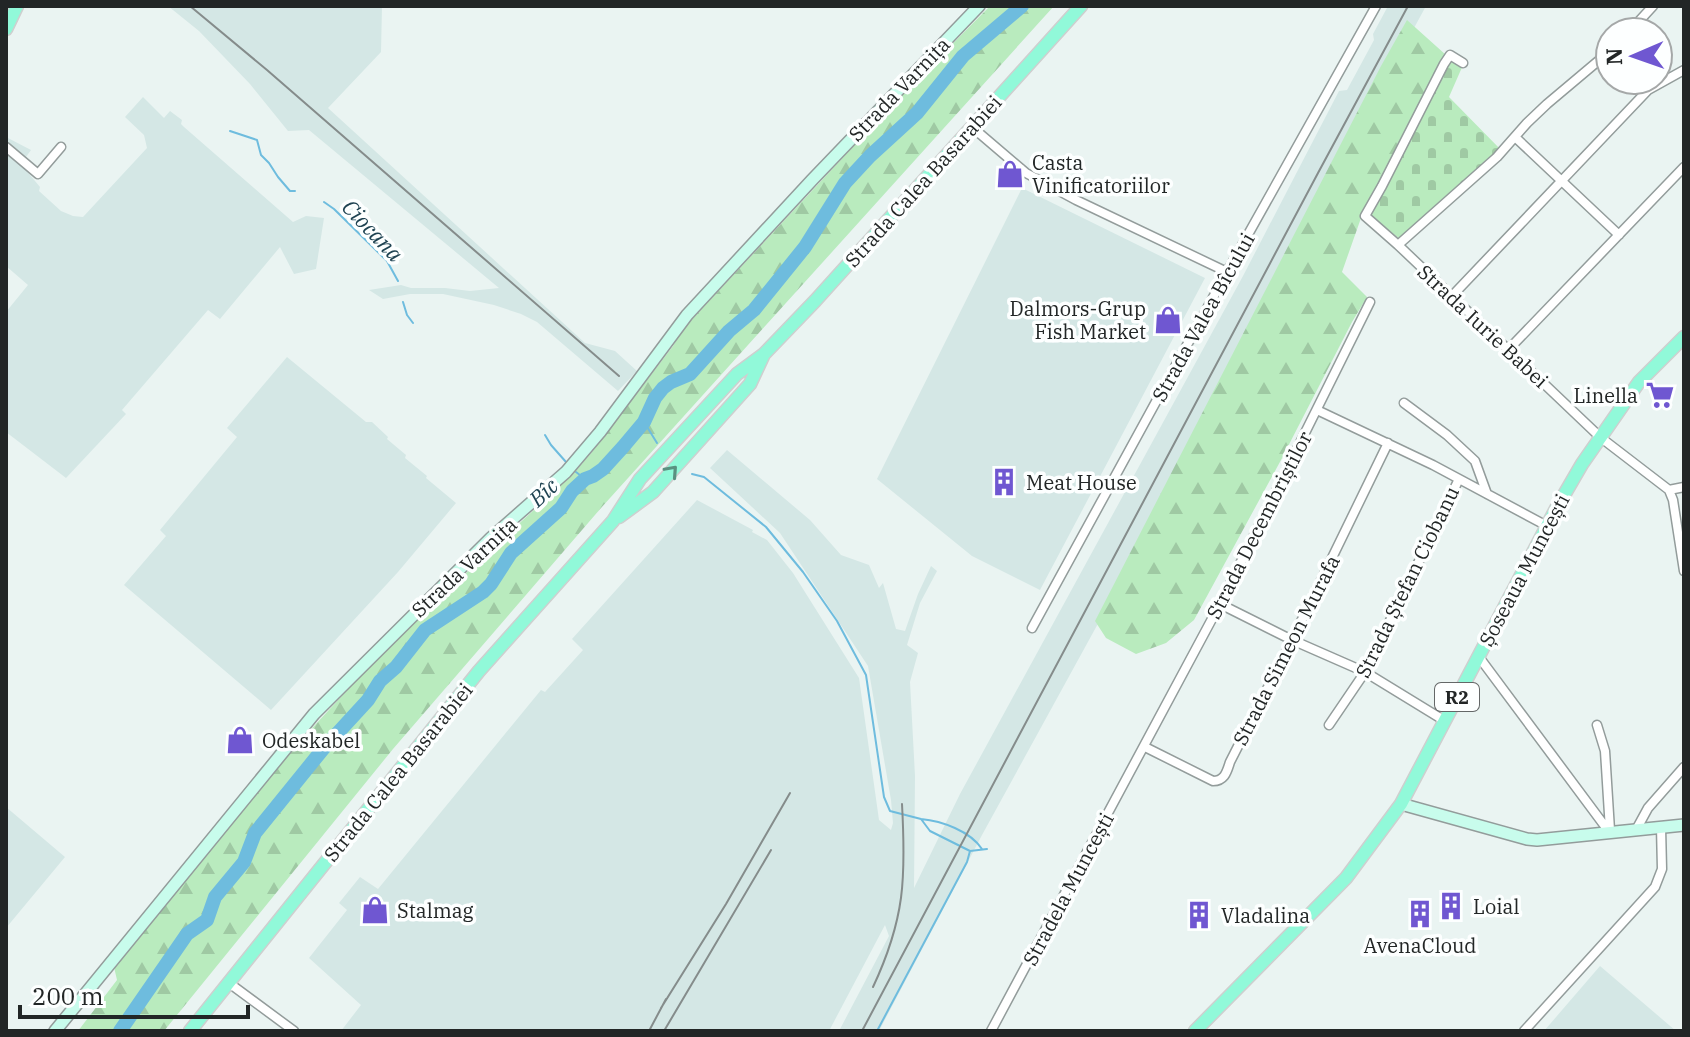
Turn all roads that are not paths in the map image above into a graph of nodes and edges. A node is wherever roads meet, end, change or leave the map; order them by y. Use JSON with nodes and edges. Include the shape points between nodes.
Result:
{"nodes":[{"id":1,"x":17,"y":6,"type":"edge"},
{"id":2,"x":979,"y":6,"type":"edge"},
{"id":3,"x":1081,"y":6,"type":"edge"},
{"id":4,"x":1376,"y":6,"type":"edge"},
{"id":5,"x":6,"y":29,"type":"edge"},
{"id":6,"x":1463,"y":63,"type":"dead end"},
{"id":7,"x":1594,"y":64,"type":"edge"},
{"id":8,"x":1684,"y":70,"type":"edge"},
{"id":9,"x":972,"y":127,"type":"junction"},
{"id":10,"x":1515,"y":137,"type":"junction"},
{"id":11,"x":6,"y":147,"type":"edge"},
{"id":12,"x":61,"y":147,"type":"dead end"},
{"id":13,"x":1684,"y":167,"type":"edge"},
{"id":14,"x":1561,"y":180,"type":"junction"},
{"id":15,"x":1619,"y":235,"type":"junction"},
{"id":16,"x":1398,"y":245,"type":"junction"},
{"id":17,"x":1227,"y":272,"type":"junction"},
{"id":18,"x":1452,"y":296,"type":"junction"},
{"id":19,"x":1370,"y":302,"type":"dead end"},
{"id":20,"x":1684,"y":337,"type":"edge"},
{"id":21,"x":1508,"y":350,"type":"junction"},
{"id":22,"x":764,"y":354,"type":"junction"},
{"id":23,"x":716,"y":397,"type":"junction"},
{"id":24,"x":1404,"y":403,"type":"dead end"},
{"id":25,"x":727,"y":408,"type":"junction"},
{"id":26,"x":1317,"y":410,"type":"junction"},
{"id":27,"x":1600,"y":437,"type":"junction"},
{"id":28,"x":1388,"y":443,"type":"junction"},
{"id":29,"x":640,"y":479,"type":"junction"},
{"id":30,"x":1459,"y":479,"type":"junction"},
{"id":31,"x":1684,"y":487,"type":"edge"},
{"id":32,"x":1669,"y":490,"type":"junction"},
{"id":33,"x":653,"y":492,"type":"junction"},
{"id":34,"x":1487,"y":494,"type":"junction"},
{"id":35,"x":613,"y":521,"type":"junction"},
{"id":36,"x":1547,"y":526,"type":"junction"},
{"id":37,"x":1684,"y":571,"type":"edge"},
{"id":38,"x":1220,"y":604,"type":"junction"},
{"id":39,"x":1032,"y":628,"type":"dead end"},
{"id":40,"x":1292,"y":640,"type":"junction"},
{"id":41,"x":1479,"y":657,"type":"junction"},
{"id":42,"x":1365,"y":672,"type":"junction"},
{"id":43,"x":1445,"y":721,"type":"junction"},
{"id":44,"x":1329,"y":725,"type":"dead end"},
{"id":45,"x":1597,"y":725,"type":"dead end"},
{"id":46,"x":1145,"y":747,"type":"junction"},
{"id":47,"x":1684,"y":767,"type":"edge"},
{"id":48,"x":1401,"y":804,"type":"junction"},
{"id":49,"x":1684,"y":825,"type":"edge"},
{"id":50,"x":1661,"y":827,"type":"junction"},
{"id":51,"x":1636,"y":830,"type":"junction"},
{"id":52,"x":1610,"y":833,"type":"junction"},
{"id":53,"x":229,"y":983,"type":"junction"},
{"id":54,"x":55,"y":1031,"type":"edge"},
{"id":55,"x":190,"y":1031,"type":"edge"},
{"id":56,"x":294,"y":1031,"type":"edge"},
{"id":57,"x":991,"y":1031,"type":"edge"},
{"id":58,"x":1195,"y":1031,"type":"edge"},
{"id":59,"x":1524,"y":1031,"type":"edge"}],
"edges":[{"from":1,"to":5,"type":"main road"},
{"from":2,"to":54,"type":"street","name":"Strada Varnița","via":[[687,315],[566,472],[491,538],[314,714]]},
{"from":3,"to":9,"type":"main road","name":"Strada Calea Basarabiei"},
{"from":4,"to":17,"type":"street","name":"Strada Valea Bîcului"},
{"from":6,"to":16,"type":"street","name":"Strada Iurie Babei","via":[[1450,55],[1444,64],[1365,216]]},
{"from":7,"to":10,"type":"street"},
{"from":8,"to":14,"type":"street","via":[[1652,87]]},
{"from":9,"to":17,"type":"street","via":[[1026,173]]},
{"from":9,"to":22,"type":"main road","name":"Strada Calea Basarabiei"},
{"from":10,"to":14,"type":"street"},
{"from":10,"to":16,"type":"street"},
{"from":11,"to":12,"type":"street","via":[[38,174]]},
{"from":13,"to":15,"type":"street"},
{"from":14,"to":15,"type":"street"},
{"from":14,"to":18,"type":"street"},
{"from":15,"to":21,"type":"street"},
{"from":16,"to":18,"type":"street","name":"Strada Iurie Babei"},
{"from":17,"to":39,"type":"street","name":"Strada Valea Bîcului"},
{"from":18,"to":21,"type":"street","name":"Strada Iurie Babei"},
{"from":19,"to":26,"type":"street","name":"Strada Decembriștilor"},
{"from":20,"to":27,"type":"main road","name":"Șoseaua Muncești","number":"R2","via":[[1639,382]]},
{"from":21,"to":27,"type":"street","name":"Strada Iurie Babei"},
{"from":22,"to":23,"type":"main road","name":"Strada Calea Basarabiei"},
{"from":22,"to":25,"type":"main road","name":"Strada Calea Basarabiei","via":[[750,384]]},
{"from":23,"to":25,"type":"main road","via":[[725,400]]},
{"from":23,"to":29,"type":"main road","name":"Strada Calea Basarabiei"},
{"from":24,"to":34,"type":"street","via":[[1475,461]]},
{"from":33,"to":25,"type":"main road","name":"Strada Calea Basarabiei","one_way":true},
{"from":26,"to":28,"type":"street"},
{"from":26,"to":38,"type":"street","name":"Strada Decembriștilor"},
{"from":27,"to":32,"type":"street","name":"Strada Iurie Babei"},
{"from":27,"to":36,"type":"main road","name":"Șoseaua Muncești","number":"R2"},
{"from":28,"to":30,"type":"street"},
{"from":28,"to":40,"type":"street","name":"Strada Simeon Murafa"},
{"from":29,"to":33,"type":"main road"},
{"from":29,"to":35,"type":"main road","name":"Strada Calea Basarabiei"},
{"from":30,"to":34,"type":"street"},
{"from":30,"to":42,"type":"street","name":"Strada Ștefan Ciobanu"},
{"from":31,"to":32,"type":"street"},
{"from":32,"to":37,"type":"street"},
{"from":33,"to":35,"type":"main road","name":"Strada Calea Basarabiei"},
{"from":34,"to":36,"type":"street"},
{"from":35,"to":53,"type":"main road","name":"Strada Calea Basarabiei","via":[[479,671]]},
{"from":36,"to":41,"type":"main road","name":"Șoseaua Muncești","number":"R2"},
{"from":38,"to":40,"type":"street"},
{"from":38,"to":46,"type":"street","name":"Strada Decembriștilor"},
{"from":40,"to":42,"type":"street"},
{"from":40,"to":46,"type":"street","name":"Strada Simeon Murafa","via":[[1222,779],[1213,781]]},
{"from":41,"to":43,"type":"main road","name":"Șoseaua Muncești","number":"R2"},
{"from":41,"to":52,"type":"street"},
{"from":42,"to":43,"type":"street"},
{"from":42,"to":44,"type":"street","name":"Strada Ștefan Ciobanu"},
{"from":43,"to":48,"type":"main road","name":"Șoseaua Muncești","number":"R2"},
{"from":45,"to":52,"type":"street","via":[[1605,751]]},
{"from":46,"to":57,"type":"street","name":"Stradela Muncești"},
{"from":47,"to":51,"type":"street"},
{"from":48,"to":52,"type":"street","via":[[1527,839]]},
{"from":48,"to":58,"type":"main road","name":"Șoseaua Muncești","number":"R2","via":[[1346,878]]},
{"from":49,"to":50,"type":"street"},
{"from":50,"to":51,"type":"street"},
{"from":50,"to":59,"type":"street","via":[[1662,869],[1655,887]]},
{"from":51,"to":52,"type":"street"},
{"from":53,"to":55,"type":"main road","name":"Strada Calea Basarabiei"},
{"from":53,"to":56,"type":"street"}]}
